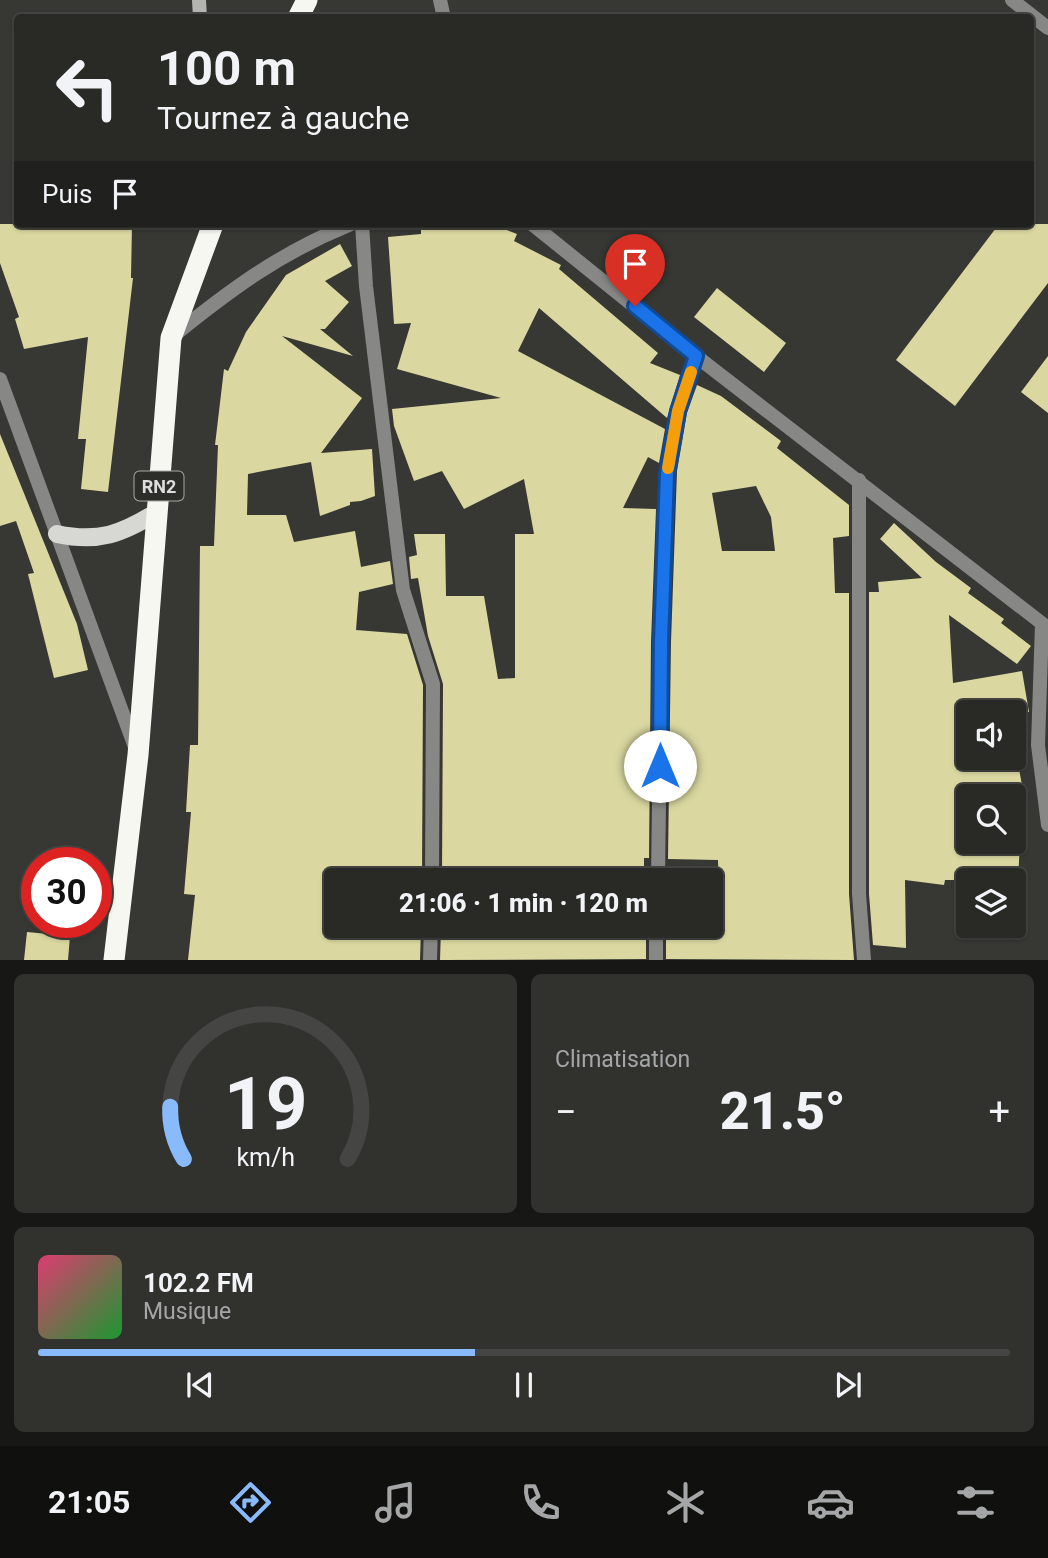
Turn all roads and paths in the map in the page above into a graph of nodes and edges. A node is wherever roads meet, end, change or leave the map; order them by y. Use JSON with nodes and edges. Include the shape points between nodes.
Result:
{"nodes":[{"id":1,"x":1012,"y":0,"type":"edge"},
{"id":2,"x":1030,"y":14,"type":"edge"},
{"id":3,"x":1034,"y":17,"type":"edge"},
{"id":4,"x":1048,"y":28,"type":"edge"},
{"id":5,"x":211,"y":228,"type":"edge"},
{"id":6,"x":341,"y":228,"type":"edge"},
{"id":7,"x":362,"y":228,"type":"edge"},
{"id":8,"x":537,"y":228,"type":"edge"},
{"id":9,"x":171,"y":338,"type":"junction"},
{"id":10,"x":696,"y":356,"type":"junction"},
{"id":11,"x":0,"y":379,"type":"edge"},
{"id":12,"x":859,"y":480,"type":"junction"},
{"id":13,"x":157,"y":512,"type":"junction"},
{"id":14,"x":57,"y":534,"type":"junction"},
{"id":15,"x":1045,"y":626,"type":"edge"},
{"id":16,"x":138,"y":755,"type":"junction"},
{"id":17,"x":1048,"y":825,"type":"edge"},
{"id":18,"x":432,"y":868,"type":"edge"},
{"id":19,"x":658,"y":868,"type":"edge"},
{"id":20,"x":431,"y":938,"type":"edge"},
{"id":21,"x":656,"y":938,"type":"edge"},
{"id":22,"x":114,"y":960,"type":"edge"},
{"id":23,"x":430,"y":960,"type":"edge"},
{"id":24,"x":656,"y":960,"type":"edge"},
{"id":25,"x":864,"y":960,"type":"edge"}],
"edges":[{"from":1,"to":2,"type":"street"},
{"from":3,"to":4,"type":"street"},
{"from":5,"to":9,"type":"highway","number":"RN2"},
{"from":6,"to":9,"type":"street","via":[[279,258],[234,287]]},
{"from":7,"to":18,"type":"street","via":[[403,590],[433,684]]},
{"from":8,"to":10,"type":"street"},
{"from":9,"to":13,"type":"highway","number":"RN2"},
{"from":10,"to":12,"type":"street"},
{"from":10,"to":19,"type":"street","via":[[678,411],[667,474]]},
{"from":11,"to":14,"type":"street"},
{"from":12,"to":15,"type":"street"},
{"from":12,"to":25,"type":"street","via":[[859,894]]},
{"from":13,"to":14,"type":"main road","via":[[116,534],[76,538]]},
{"from":13,"to":16,"type":"highway","number":"RN2"},
{"from":14,"to":16,"type":"street"},
{"from":15,"to":17,"type":"street","via":[[1038,745]]},
{"from":16,"to":22,"type":"highway","number":"RN2"},
{"from":20,"to":23,"type":"street"},
{"from":21,"to":24,"type":"street"}]}
